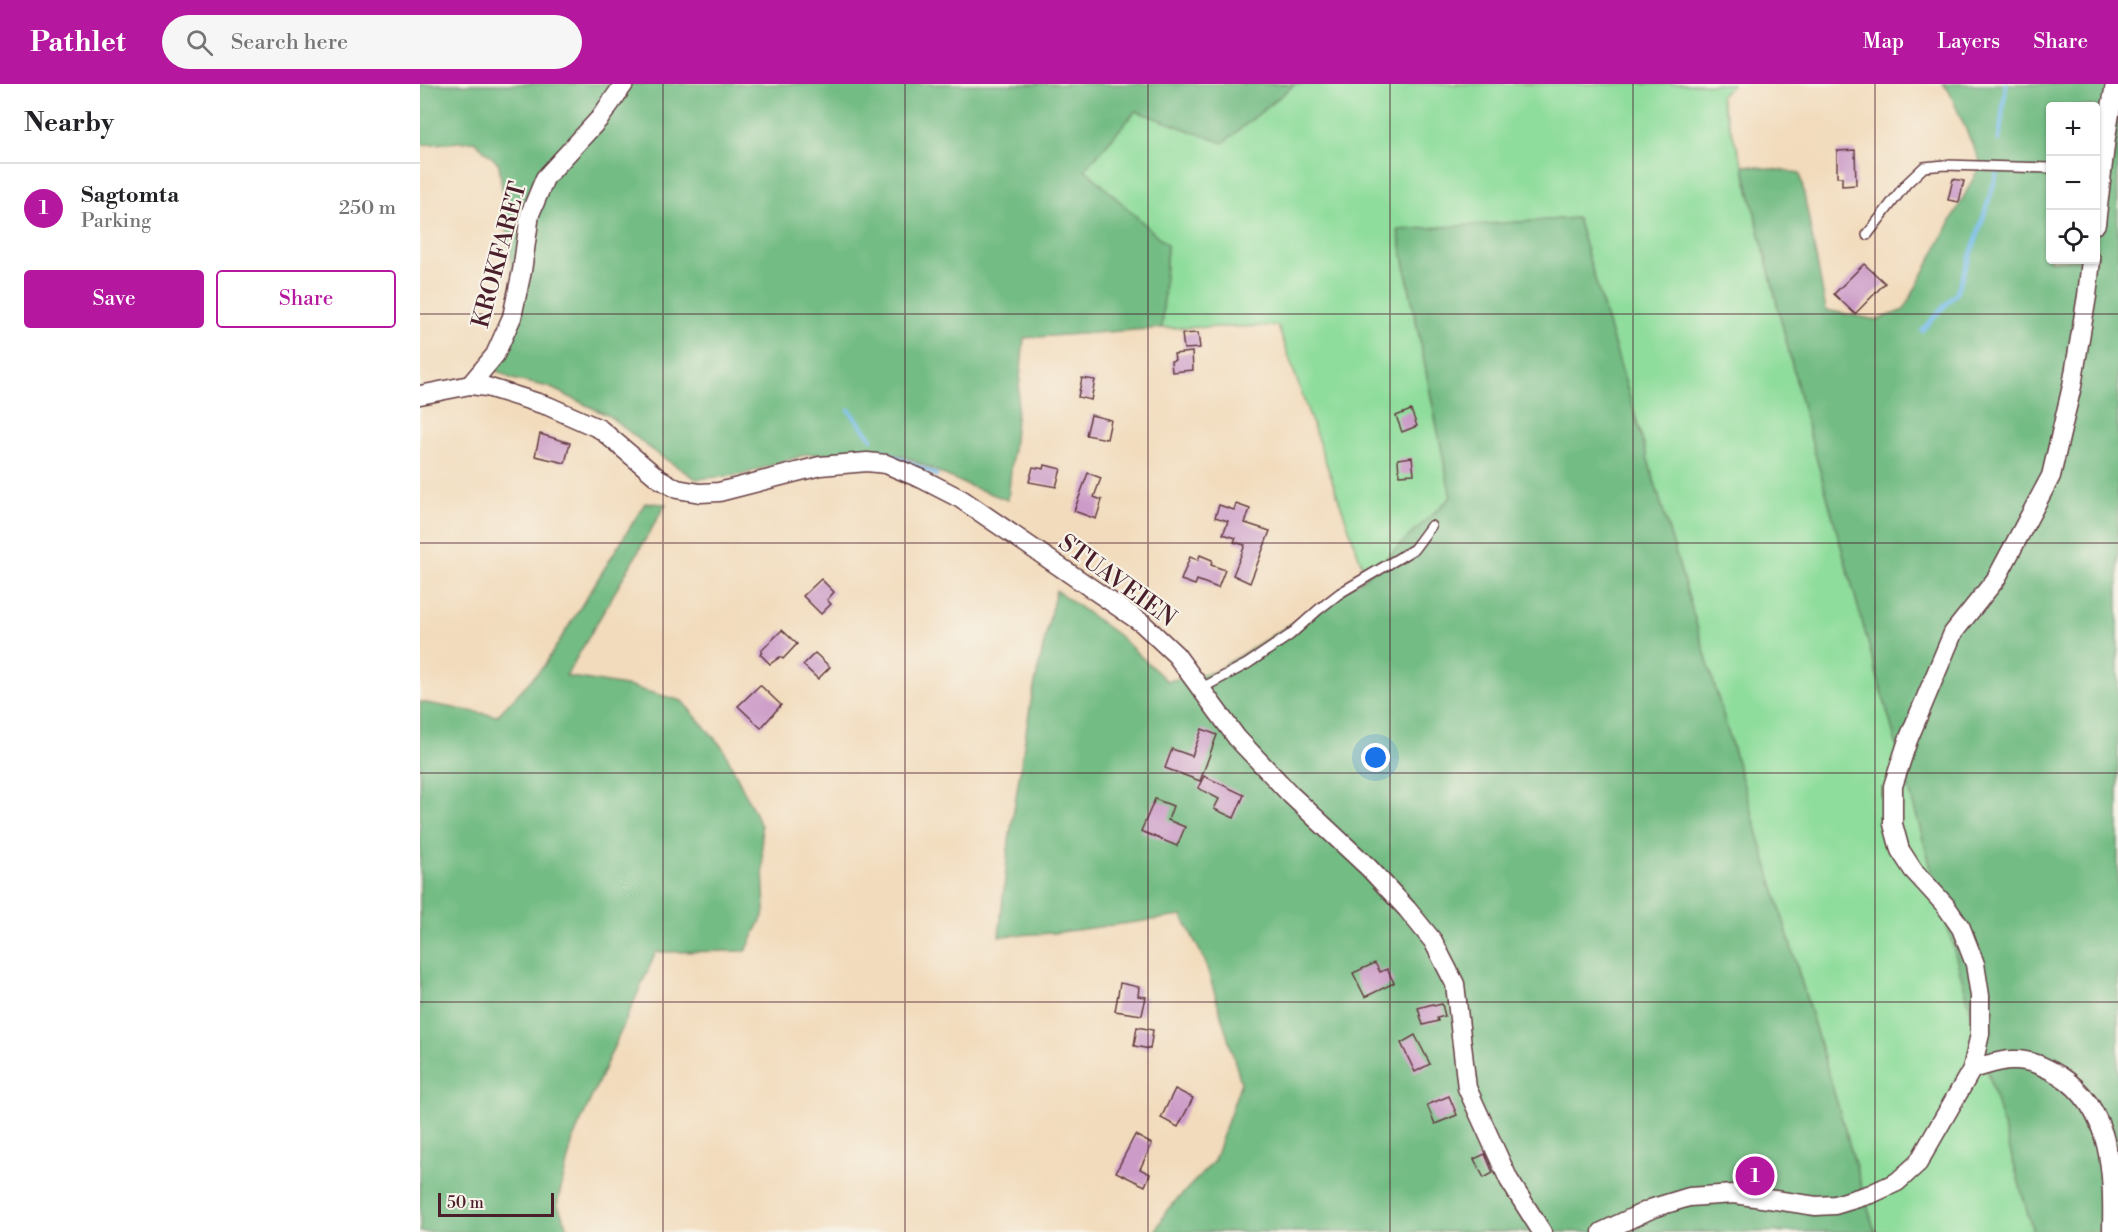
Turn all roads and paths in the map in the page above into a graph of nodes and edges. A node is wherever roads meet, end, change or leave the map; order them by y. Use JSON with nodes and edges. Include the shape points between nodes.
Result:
{"nodes":[{"id":1,"x":624,"y":84,"type":"edge"},
{"id":2,"x":2115,"y":84,"type":"edge"},
{"id":3,"x":2046,"y":168,"type":"edge"},
{"id":4,"x":2100,"y":174,"type":"edge"},
{"id":5,"x":1867,"y":235,"type":"dead end"},
{"id":6,"x":2091,"y":264,"type":"edge"},
{"id":7,"x":470,"y":385,"type":"junction"},
{"id":8,"x":420,"y":395,"type":"edge"},
{"id":9,"x":1431,"y":526,"type":"dead end"},
{"id":10,"x":1200,"y":689,"type":"junction"},
{"id":11,"x":1972,"y":1070,"type":"junction"},
{"id":12,"x":1542,"y":1232,"type":"edge"},
{"id":13,"x":1602,"y":1232,"type":"edge"},
{"id":14,"x":2112,"y":1232,"type":"edge"}],
"edges":[{"from":1,"to":7,"type":"street","name":"KROKFARET","via":[[600,118],[545,178],[530,214],[512,317],[495,355]]},
{"from":2,"to":4,"type":"street"},
{"from":3,"to":5,"type":"lane","via":[[1924,167]]},
{"from":6,"to":11,"type":"street","via":[[2072,386],[2051,476],[1996,579],[1953,633],[1893,786],[1893,824],[1900,850],[1961,928],[1975,964],[1980,1034]]},
{"from":7,"to":8,"type":"street","name":"STUAVEIEN"},
{"from":7,"to":10,"type":"street","name":"STUAVEIEN","via":[[548,406],[600,429],[658,478],[687,491],[719,492],[848,462],[886,464],[905,471],[961,499],[1126,611],[1176,655]]},
{"from":9,"to":10,"type":"lane","via":[[1414,549],[1340,593],[1290,635],[1247,664]]},
{"from":10,"to":12,"type":"street","name":"STUAVEIEN","via":[[1237,738],[1369,868],[1433,941],[1455,984],[1467,1088],[1509,1180]]},
{"from":11,"to":13,"type":"street","via":[[1918,1162],[1897,1182],[1871,1194],[1835,1205],[1816,1206],[1734,1194],[1689,1197],[1653,1208]]},
{"from":11,"to":14,"type":"street","via":[[2013,1059],[2042,1064],[2092,1104],[2108,1155],[2113,1193]]}]}
